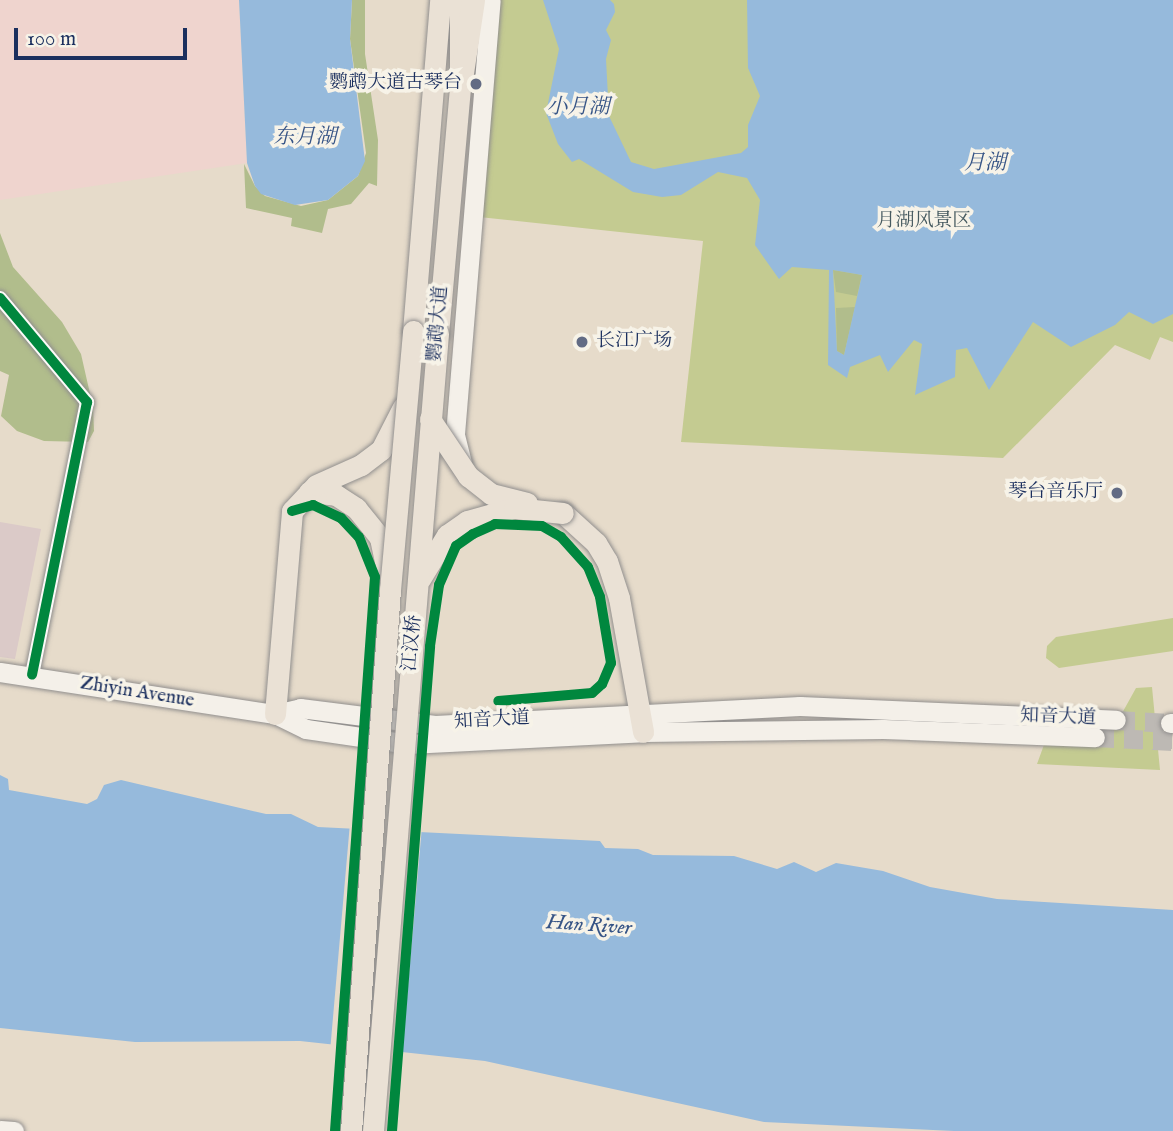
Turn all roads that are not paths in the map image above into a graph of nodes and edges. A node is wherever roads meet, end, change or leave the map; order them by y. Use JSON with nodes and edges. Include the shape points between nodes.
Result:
{"nodes":[{"id":1,"x":440,"y":0,"type":"edge"},
{"id":2,"x":460,"y":0,"type":"edge"},
{"id":3,"x":473,"y":0,"type":"edge"},
{"id":4,"x":491,"y":0,"type":"edge"},
{"id":5,"x":460,"y":86,"type":"junction"},
{"id":6,"x":0,"y":298,"type":"edge"},
{"id":7,"x":406,"y":398,"type":"junction"},
{"id":8,"x":430,"y":419,"type":"junction"},
{"id":9,"x":468,"y":476,"type":"junction"},
{"id":10,"x":309,"y":492,"type":"junction"},
{"id":11,"x":563,"y":513,"type":"junction"},
{"id":12,"x":390,"y":590,"type":"junction"},
{"id":13,"x":415,"y":591,"type":"junction"},
{"id":14,"x":386,"y":645,"type":"joint"},
{"id":15,"x":410,"y":648,"type":"joint"},
{"id":16,"x":0,"y":672,"type":"edge"},
{"id":17,"x":32,"y":675,"type":"junction"},
{"id":18,"x":275,"y":713,"type":"junction"},
{"id":19,"x":1116,"y":720,"type":"tunnel mouth"},
{"id":20,"x":641,"y":722,"type":"junction"},
{"id":21,"x":1095,"y":737,"type":"tunnel mouth"},
{"id":22,"x":0,"y":1130,"type":"edge"},
{"id":23,"x":14,"y":1131,"type":"edge"},
{"id":24,"x":351,"y":1131,"type":"edge"},
{"id":25,"x":373,"y":1131,"type":"edge"}],
"edges":[{"from":1,"to":7,"type":"main road","name":"鹦鹉大道","bridge":true},
{"from":2,"to":5,"type":"main road","name":"鹦鹉大道"},
{"from":3,"to":5,"type":"highway"},
{"from":4,"to":9,"type":"main road","via":[[455,434],[456,450]]},
{"from":5,"to":8,"type":"main road","name":"鹦鹉大道","bridge":true},
{"from":6,"to":17,"type":"street","via":[[87,402]]},
{"from":7,"to":10,"type":"main road","via":[[395,429],[381,450]]},
{"from":7,"to":12,"type":"main road","name":"鹦鹉大道","bridge":true},
{"from":8,"to":9,"type":"main road","bridge":true},
{"from":8,"to":13,"type":"main road","name":"鹦鹉大道","bridge":true},
{"from":9,"to":11,"type":"main road","bridge":true,"via":[[491,494]]},
{"from":10,"to":12,"type":"main road","bridge":true,"via":[[336,495],[371,525],[385,554]]},
{"from":10,"to":18,"type":"main road","via":[[292,511],[289,525]]},
{"from":11,"to":13,"type":"main road","bridge":true,"via":[[514,508],[467,522],[447,535]]},
{"from":11,"to":20,"type":"main road","via":[[596,543],[607,561],[619,598]]},
{"from":12,"to":14,"type":"main road","name":"鹦鹉大道","bridge":true},
{"from":13,"to":15,"type":"main road","name":"鹦鹉大道","bridge":true},
{"from":14,"to":24,"type":"main road","name":"江汉桥","bridge":true},
{"from":15,"to":25,"type":"main road","name":"江汉桥","bridge":true},
{"from":16,"to":17,"type":"main road","name":"Zhiyin Avenue"},
{"from":17,"to":18,"type":"main road","name":"Zhiyin Avenue"},
{"from":18,"to":20,"type":"main road","name":"知音大道","via":[[306,729],[408,744]]},
{"from":19,"to":20,"type":"main road","name":"知音大道","via":[[800,706]]},
{"from":20,"to":21,"type":"main road","name":"知音大道"},
{"from":22,"to":23,"type":"main road"}]}
